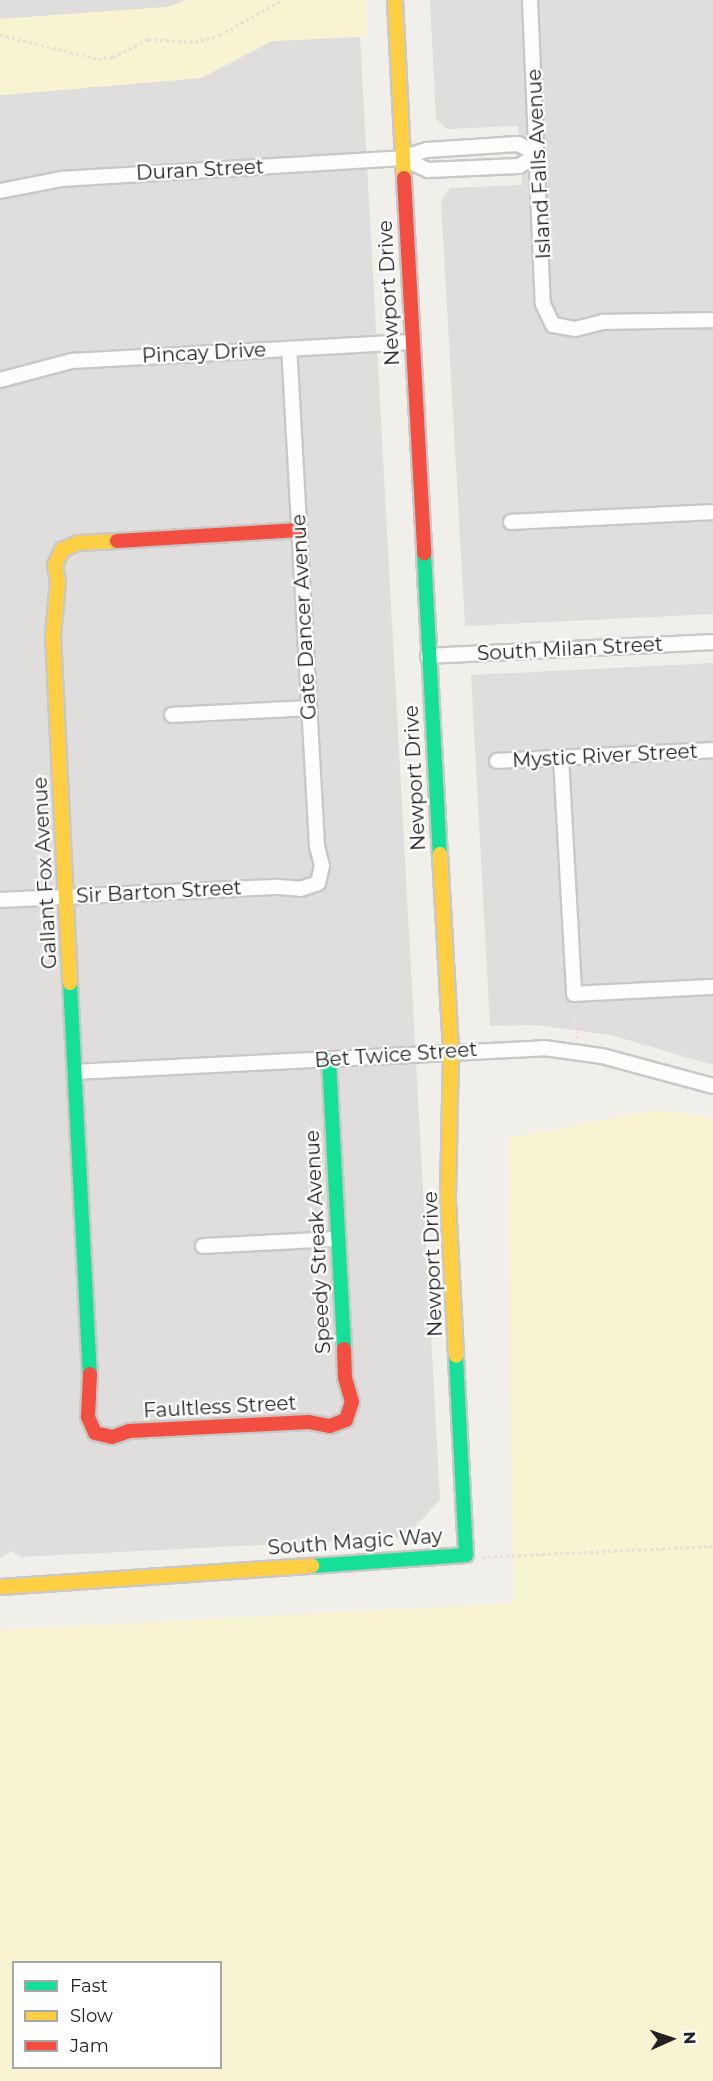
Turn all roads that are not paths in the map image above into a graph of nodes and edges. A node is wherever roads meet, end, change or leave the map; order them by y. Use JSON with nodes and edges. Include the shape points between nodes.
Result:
{"nodes":[{"id":1,"x":395,"y":0,"type":"edge"},
{"id":2,"x":530,"y":0,"type":"edge"},
{"id":3,"x":538,"y":154,"type":"junction"},
{"id":4,"x":402,"y":158,"type":"junction"},
{"id":5,"x":0,"y":191,"type":"edge"},
{"id":6,"x":713,"y":320,"type":"edge"},
{"id":7,"x":410,"y":342,"type":"junction"},
{"id":8,"x":289,"y":349,"type":"junction"},
{"id":9,"x":0,"y":380,"type":"edge"},
{"id":10,"x":713,"y":512,"type":"edge"},
{"id":11,"x":511,"y":522,"type":"dead end"},
{"id":12,"x":299,"y":530,"type":"junction"},
{"id":13,"x":713,"y":642,"type":"edge"},
{"id":14,"x":428,"y":656,"type":"junction"},
{"id":15,"x":309,"y":708,"type":"junction"},
{"id":16,"x":172,"y":715,"type":"dead end"},
{"id":17,"x":713,"y":750,"type":"edge"},
{"id":18,"x":561,"y":758,"type":"junction"},
{"id":19,"x":497,"y":762,"type":"dead end"},
{"id":20,"x":318,"y":883,"type":"joint"},
{"id":21,"x":66,"y":897,"type":"junction"},
{"id":22,"x":0,"y":900,"type":"edge"},
{"id":23,"x":713,"y":987,"type":"edge"},
{"id":24,"x":451,"y":1052,"type":"junction"},
{"id":25,"x":329,"y":1060,"type":"junction"},
{"id":26,"x":74,"y":1072,"type":"junction"},
{"id":27,"x":713,"y":1086,"type":"edge"},
{"id":28,"x":338,"y":1239,"type":"junction"},
{"id":29,"x":203,"y":1246,"type":"dead end"},
{"id":30,"x":346,"y":1420,"type":"joint"},
{"id":31,"x":95,"y":1433,"type":"joint"},
{"id":32,"x":466,"y":1555,"type":"joint"},
{"id":33,"x":0,"y":1587,"type":"edge"}],
"edges":[{"from":1,"to":4,"type":"street","name":"Newport Drive"},
{"from":2,"to":3,"type":"street","name":"Island Falls Avenue"},
{"from":3,"to":4,"type":"street","via":[[518,144],[427,150]]},
{"from":3,"to":4,"type":"street","via":[[519,166],[428,170]]},
{"from":3,"to":6,"type":"street","name":"Island Falls Avenue","via":[[543,304],[554,325],[575,329],[603,322]]},
{"from":4,"to":5,"type":"street","name":"Duran Street","via":[[93,176]]},
{"from":4,"to":7,"type":"street","name":"Newport Drive"},
{"from":7,"to":8,"type":"street","name":"Pincay Drive"},
{"from":7,"to":14,"type":"street","name":"Newport Drive"},
{"from":8,"to":9,"type":"street","name":"Pincay Drive","via":[[72,361]]},
{"from":8,"to":12,"type":"street","name":"Gate Dancer Avenue"},
{"from":10,"to":11,"type":"street"},
{"from":12,"to":15,"type":"street","name":"Gate Dancer Avenue"},
{"from":12,"to":21,"type":"street","name":"Gallant Fox Avenue","via":[[78,543],[62,550],[55,565],[58,582],[53,636]]},
{"from":13,"to":14,"type":"street","name":"South Milan Street"},
{"from":14,"to":24,"type":"street","name":"Newport Drive"},
{"from":15,"to":16,"type":"street"},
{"from":15,"to":20,"type":"street","name":"Gate Dancer Avenue","via":[[317,846],[322,866]]},
{"from":17,"to":18,"type":"street","name":"Mystic River Street"},
{"from":18,"to":19,"type":"street","name":"Mystic River Street"},
{"from":18,"to":23,"type":"street","via":[[574,994]]},
{"from":20,"to":21,"type":"street","name":"Sir Barton Street","via":[[300,889]]},
{"from":21,"to":22,"type":"street","name":"Sir Barton Street"},
{"from":21,"to":26,"type":"street","name":"Gallant Fox Avenue"},
{"from":24,"to":25,"type":"street","name":"Bet Twice Street"},
{"from":24,"to":27,"type":"street","name":"Bet Twice Street","via":[[509,1048],[574,1052]]},
{"from":24,"to":32,"type":"street","name":"Newport Drive","via":[[448,1201]]},
{"from":25,"to":26,"type":"street","name":"Bet Twice Street"},
{"from":25,"to":28,"type":"street","name":"Speedy Streak Avenue"},
{"from":26,"to":31,"type":"street","name":"Gallant Fox Avenue","via":[[91,1394],[88,1417]]},
{"from":28,"to":29,"type":"street"},
{"from":28,"to":30,"type":"street","name":"Speedy Streak Avenue","via":[[345,1378],[352,1402]]},
{"from":30,"to":31,"type":"street","name":"Faultless Street","via":[[330,1426],[309,1422],[129,1431],[112,1437]]},
{"from":32,"to":33,"type":"street","name":"South Magic Way"}]}
